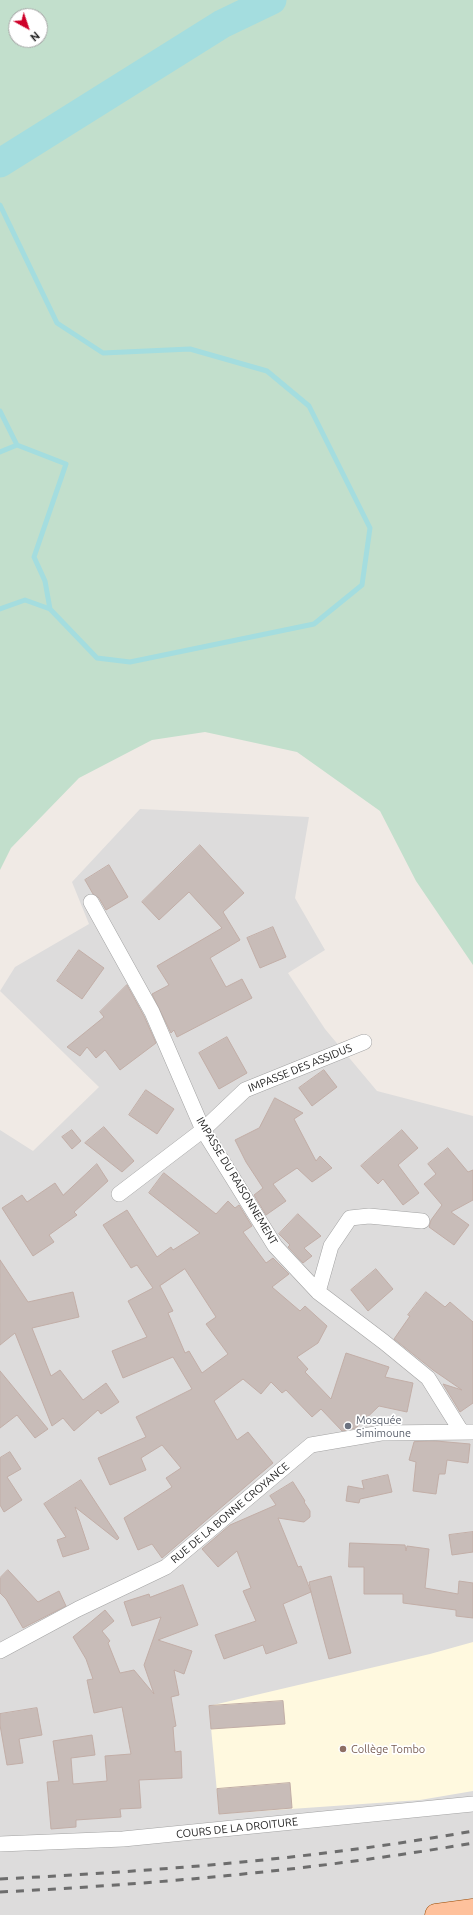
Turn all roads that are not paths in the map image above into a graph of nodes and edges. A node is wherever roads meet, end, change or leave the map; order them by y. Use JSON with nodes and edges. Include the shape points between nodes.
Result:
{"nodes":[{"id":1,"x":91,"y":902,"type":"dead end"},
{"id":2,"x":364,"y":1042,"type":"dead end"},
{"id":3,"x":203,"y":1130,"type":"junction"},
{"id":4,"x":119,"y":1194,"type":"dead end"},
{"id":5,"x":422,"y":1221,"type":"dead end"},
{"id":6,"x":318,"y":1292,"type":"junction"},
{"id":7,"x":467,"y":1431,"type":"edge"},
{"id":8,"x":0,"y":1651,"type":"edge"},
{"id":9,"x":473,"y":1804,"type":"edge"},
{"id":10,"x":0,"y":1844,"type":"edge"},
{"id":11,"x":473,"y":1910,"type":"edge"},
{"id":12,"x":436,"y":1915,"type":"edge"}],
"edges":[{"from":1,"to":3,"type":"street","name":"IMPASSE DU RAISONNEMENT","via":[[152,1012]]},
{"from":2,"to":3,"type":"street","name":"IMPASSE DES ASSIDUS","via":[[246,1090]]},
{"from":3,"to":4,"type":"street","name":"IMPASSE DES ASSIDUS"},
{"from":3,"to":6,"type":"street","name":"IMPASSE DU RAISONNEMENT","via":[[275,1246]]},
{"from":5,"to":6,"type":"street","via":[[369,1216],[350,1218],[331,1246]]},
{"from":6,"to":7,"type":"street","name":"IMPASSE DU RAISONNEMENT","via":[[428,1378]]},
{"from":7,"to":8,"type":"street","name":"RUE DE LA BONNE CROYANCE","via":[[381,1433],[311,1446],[166,1567],[78,1609]]},
{"from":9,"to":10,"type":"street","name":"COURS DE LA DROITURE","via":[[123,1839]]},
{"from":11,"to":12,"type":"main road"}]}
